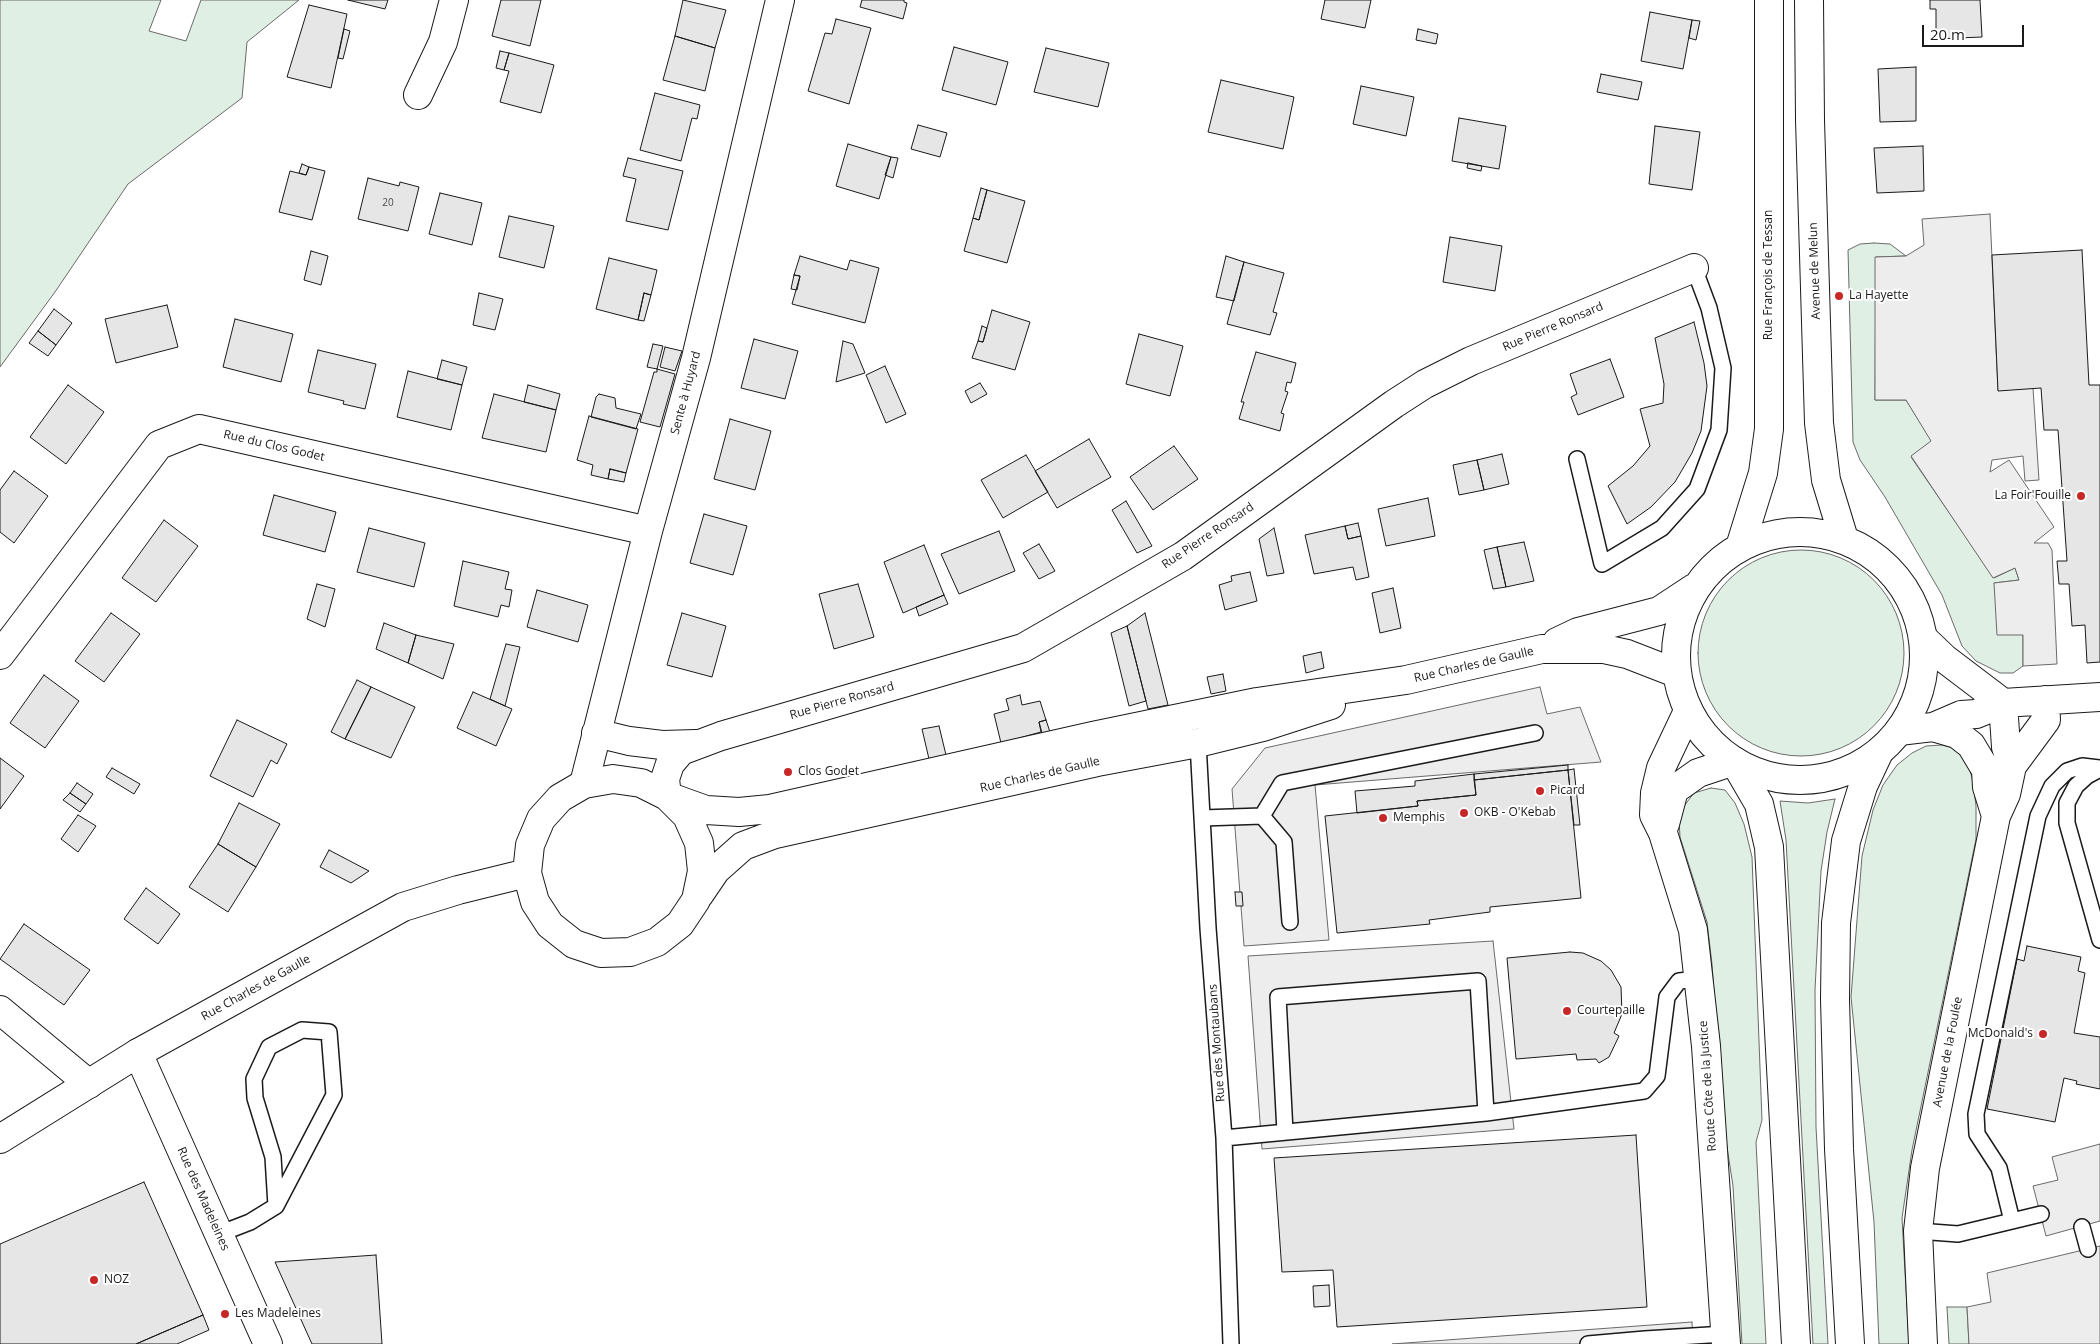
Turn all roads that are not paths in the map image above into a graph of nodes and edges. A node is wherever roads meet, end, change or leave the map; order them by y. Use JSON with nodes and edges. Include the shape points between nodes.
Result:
{"nodes":[{"id":1,"x":454,"y":0,"type":"edge"},
{"id":2,"x":1770,"y":0,"type":"edge"},
{"id":3,"x":1809,"y":0,"type":"edge"},
{"id":4,"x":776,"y":1,"type":"edge"},
{"id":5,"x":418,"y":95,"type":"dead end"},
{"id":6,"x":1694,"y":268,"type":"joint"},
{"id":7,"x":1576,"y":459,"type":"dead end"},
{"id":8,"x":648,"y":531,"type":"junction"},
{"id":9,"x":1844,"y":539,"type":"junction"},
{"id":10,"x":1740,"y":547,"type":"junction"},
{"id":11,"x":1696,"y":587,"type":"junction"},
{"id":12,"x":1923,"y":638,"type":"junction"},
{"id":13,"x":1542,"y":650,"type":"junction"},
{"id":14,"x":0,"y":655,"type":"edge"},
{"id":15,"x":1676,"y":673,"type":"junction"},
{"id":16,"x":1406,"y":680,"type":"junction"},
{"id":17,"x":2100,"y":697,"type":"edge"},
{"id":18,"x":2045,"y":700,"type":"junction"},
{"id":19,"x":2003,"y":703,"type":"junction"},
{"id":20,"x":1688,"y":711,"type":"junction"},
{"id":21,"x":1933,"y":727,"type":"junction"},
{"id":22,"x":1899,"y":731,"type":"junction"},
{"id":23,"x":596,"y":733,"type":"junction"},
{"id":24,"x":1535,"y":734,"type":"dead end"},
{"id":25,"x":1198,"y":743,"type":"junction"},
{"id":26,"x":696,"y":744,"type":"junction"},
{"id":27,"x":1879,"y":752,"type":"junction"},
{"id":28,"x":1734,"y":761,"type":"junction"},
{"id":29,"x":2012,"y":766,"type":"junction"},
{"id":30,"x":2100,"y":768,"type":"edge"},
{"id":31,"x":584,"y":784,"type":"junction"},
{"id":32,"x":667,"y":796,"type":"junction"},
{"id":33,"x":1262,"y":816,"type":"junction"},
{"id":34,"x":1996,"y":816,"type":"junction"},
{"id":35,"x":1202,"y":818,"type":"junction"},
{"id":36,"x":1662,"y":833,"type":"junction"},
{"id":37,"x":527,"y":873,"type":"junction"},
{"id":38,"x":696,"y":900,"type":"junction"},
{"id":39,"x":1290,"y":922,"type":"dead end"},
{"id":40,"x":2100,"y":940,"type":"edge"},
{"id":41,"x":1699,"y":979,"type":"junction"},
{"id":42,"x":0,"y":1010,"type":"edge"},
{"id":43,"x":138,"y":1053,"type":"junction"},
{"id":44,"x":89,"y":1084,"type":"junction"},
{"id":45,"x":1486,"y":1113,"type":"junction"},
{"id":46,"x":1286,"y":1132,"type":"junction"},
{"id":47,"x":1224,"y":1138,"type":"junction"},
{"id":48,"x":0,"y":1139,"type":"edge"},
{"id":49,"x":276,"y":1206,"type":"junction"},
{"id":50,"x":2041,"y":1214,"type":"dead end"},
{"id":51,"x":2012,"y":1221,"type":"junction"},
{"id":52,"x":2082,"y":1227,"type":"dead end"},
{"id":53,"x":1918,"y":1231,"type":"junction"},
{"id":54,"x":219,"y":1234,"type":"junction"},
{"id":55,"x":2088,"y":1249,"type":"dead end"},
{"id":56,"x":1725,"y":1339,"type":"edge"},
{"id":57,"x":1646,"y":1342,"type":"edge"},
{"id":58,"x":268,"y":1344,"type":"edge"},
{"id":59,"x":1231,"y":1344,"type":"edge"},
{"id":60,"x":1588,"y":1344,"type":"edge"},
{"id":61,"x":1796,"y":1344,"type":"edge"},
{"id":62,"x":1850,"y":1344,"type":"edge"},
{"id":63,"x":1923,"y":1344,"type":"edge"}],
"edges":[{"from":1,"to":5,"type":"main road","via":[[443,42]]},
{"from":2,"to":10,"type":"main road","name":"Rue François de Tessan","via":[[1769,429],[1763,473]]},
{"from":3,"to":9,"type":"main road","name":"Avenue de Melun","via":[[1819,423],[1826,480]]},
{"from":4,"to":8,"type":"main road","name":"Sente à Huyard","via":[[696,358]]},
{"from":6,"to":7,"type":"lane","via":[[1709,308],[1723,368],[1719,430],[1697,489],[1662,528],[1602,564]]},
{"from":6,"to":26,"type":"main road","name":"Rue Pierre Ronsard","via":[[1471,361],[1425,384],[1183,556],[1022,648]]},
{"from":8,"to":14,"type":"main road","name":"Rue du Clos Godet","via":[[199,429],[159,445]]},
{"from":8,"to":23,"type":"main road","name":"Sente à Huyard"},
{"from":9,"to":10,"type":"main road","via":[[1809,532],[1774,534]]},
{"from":9,"to":12,"type":"main road","via":[[1873,555],[1897,578],[1914,606]]},
{"from":10,"to":11,"type":"main road","via":[[1715,564]]},
{"from":11,"to":13,"type":"main road","name":"Rue Charles de Gaulle","via":[[1659,611],[1578,632]]},
{"from":11,"to":15,"type":"main road","via":[[1682,614],[1676,643]]},
{"from":12,"to":19,"type":"main road"},
{"from":12,"to":22,"type":"main road","via":[[1921,687]]},
{"from":13,"to":15,"type":"main road","name":"Rue Charles de Gaulle","via":[[1604,649],[1627,654]]},
{"from":13,"to":16,"type":"main road","name":"Rue Charles de Gaulle"},
{"from":15,"to":20,"type":"main road"},
{"from":16,"to":25,"type":"main road","name":"Rue Charles de Gaulle","via":[[1263,727]]},
{"from":16,"to":32,"type":"main road","name":"Rue Charles de Gaulle","via":[[1258,702],[770,809],[739,812],[706,810]]},
{"from":17,"to":18,"type":"main road"},
{"from":18,"to":19,"type":"main road"},
{"from":18,"to":29,"type":"main road","name":"Avenue de la Foulée","via":[[2046,720]]},
{"from":19,"to":21,"type":"main road"},
{"from":19,"to":29,"type":"main road","name":"Avenue de la Foulée","via":[[2006,747]]},
{"from":20,"to":28,"type":"main road","via":[[1702,732]]},
{"from":20,"to":36,"type":"main road","name":"Route Côte de la Justice","via":[[1661,768],[1655,792],[1654,815]]},
{"from":21,"to":22,"type":"main road"},
{"from":21,"to":34,"type":"main road","via":[[1957,734],[1971,745],[1986,770],[1987,787]]},
{"from":22,"to":27,"type":"main road"},
{"from":23,"to":26,"type":"main road","name":"Rue Pierre Ronsard","via":[[662,745]]},
{"from":23,"to":31,"type":"main road","name":"Sente à Huyard"},
{"from":24,"to":33,"type":"lane","via":[[1282,784]]},
{"from":25,"to":35,"type":"lane","name":"Rue des Montaubans"},
{"from":25,"to":38,"type":"main road","name":"Rue Charles de Gaulle","via":[[1097,762],[775,834],[743,846],[716,870]]},
{"from":26,"to":32,"type":"main road","name":"Rue Pierre Ronsard","via":[[681,751],[670,764],[665,780]]},
{"from":27,"to":28,"type":"main road","via":[[1843,772],[1802,780],[1767,776]]},
{"from":27,"to":62,"type":"main road","via":[[1863,786],[1846,841],[1836,923],[1839,1149]]},
{"from":28,"to":36,"type":"main road","via":[[1698,773],[1674,790]]},
{"from":28,"to":61,"type":"main road","via":[[1759,804],[1769,847]]},
{"from":29,"to":34,"type":"main road","name":"Avenue de la Foulée","via":[[2006,794]]},
{"from":30,"to":40,"type":"lane","via":[[2076,786],[2066,803],[2066,823]]},
{"from":30,"to":51,"type":"lane","via":[[2082,766],[2067,771],[2052,786],[2038,816],[1976,1114],[1977,1134],[1999,1168]]},
{"from":31,"to":32,"type":"main road","via":[[613,779],[641,783]]},
{"from":31,"to":37,"type":"main road","via":[[560,798],[541,819],[530,845]]},
{"from":32,"to":38,"type":"main road","via":[[687,816],[699,842],[702,872]]},
{"from":33,"to":35,"type":"lane"},
{"from":33,"to":39,"type":"lane","via":[[1284,842]]},
{"from":34,"to":53,"type":"main road","name":"Avenue de la Foulée","via":[[1925,1168]]},
{"from":35,"to":47,"type":"lane","name":"Rue des Montaubans"},
{"from":36,"to":41,"type":"main road","name":"Route Côte de la Justice","via":[[1693,930]]},
{"from":37,"to":38,"type":"main road","via":[[535,902],[550,925],[574,944],[601,953],[630,952],[657,942],[680,924]]},
{"from":37,"to":43,"type":"main road","name":"Rue Charles de Gaulle","via":[[404,907]]},
{"from":41,"to":45,"type":"lane","via":[[1679,980],[1667,997],[1657,1076],[1644,1091]]},
{"from":41,"to":56,"type":"main road","name":"Route Côte de la Justice"},
{"from":42,"to":44,"type":"main road"},
{"from":43,"to":44,"type":"main road","name":"Rue Charles de Gaulle"},
{"from":43,"to":54,"type":"main road","name":"Rue des Madeleines"},
{"from":44,"to":48,"type":"main road","name":"Rue Charles de Gaulle"},
{"from":45,"to":46,"type":"lane"},
{"from":45,"to":46,"type":"lane","via":[[1478,980],[1278,997]]},
{"from":46,"to":47,"type":"lane"},
{"from":47,"to":59,"type":"lane","name":"Rue des Montaubans"},
{"from":49,"to":49,"type":"lane","via":[[273,1156],[255,1098],[254,1079],[269,1047],[302,1030],[329,1032],[334,1095]]},
{"from":49,"to":54,"type":"lane","via":[[250,1222]]},
{"from":50,"to":51,"type":"lane"},
{"from":51,"to":53,"type":"lane","via":[[1958,1234]]},
{"from":52,"to":55,"type":"lane"},
{"from":53,"to":63,"type":"main road","name":"Avenue de la Foulée"},
{"from":54,"to":58,"type":"main road","name":"Rue des Madeleines"},
{"from":56,"to":57,"type":"lane"},
{"from":57,"to":60,"type":"lane"}]}
